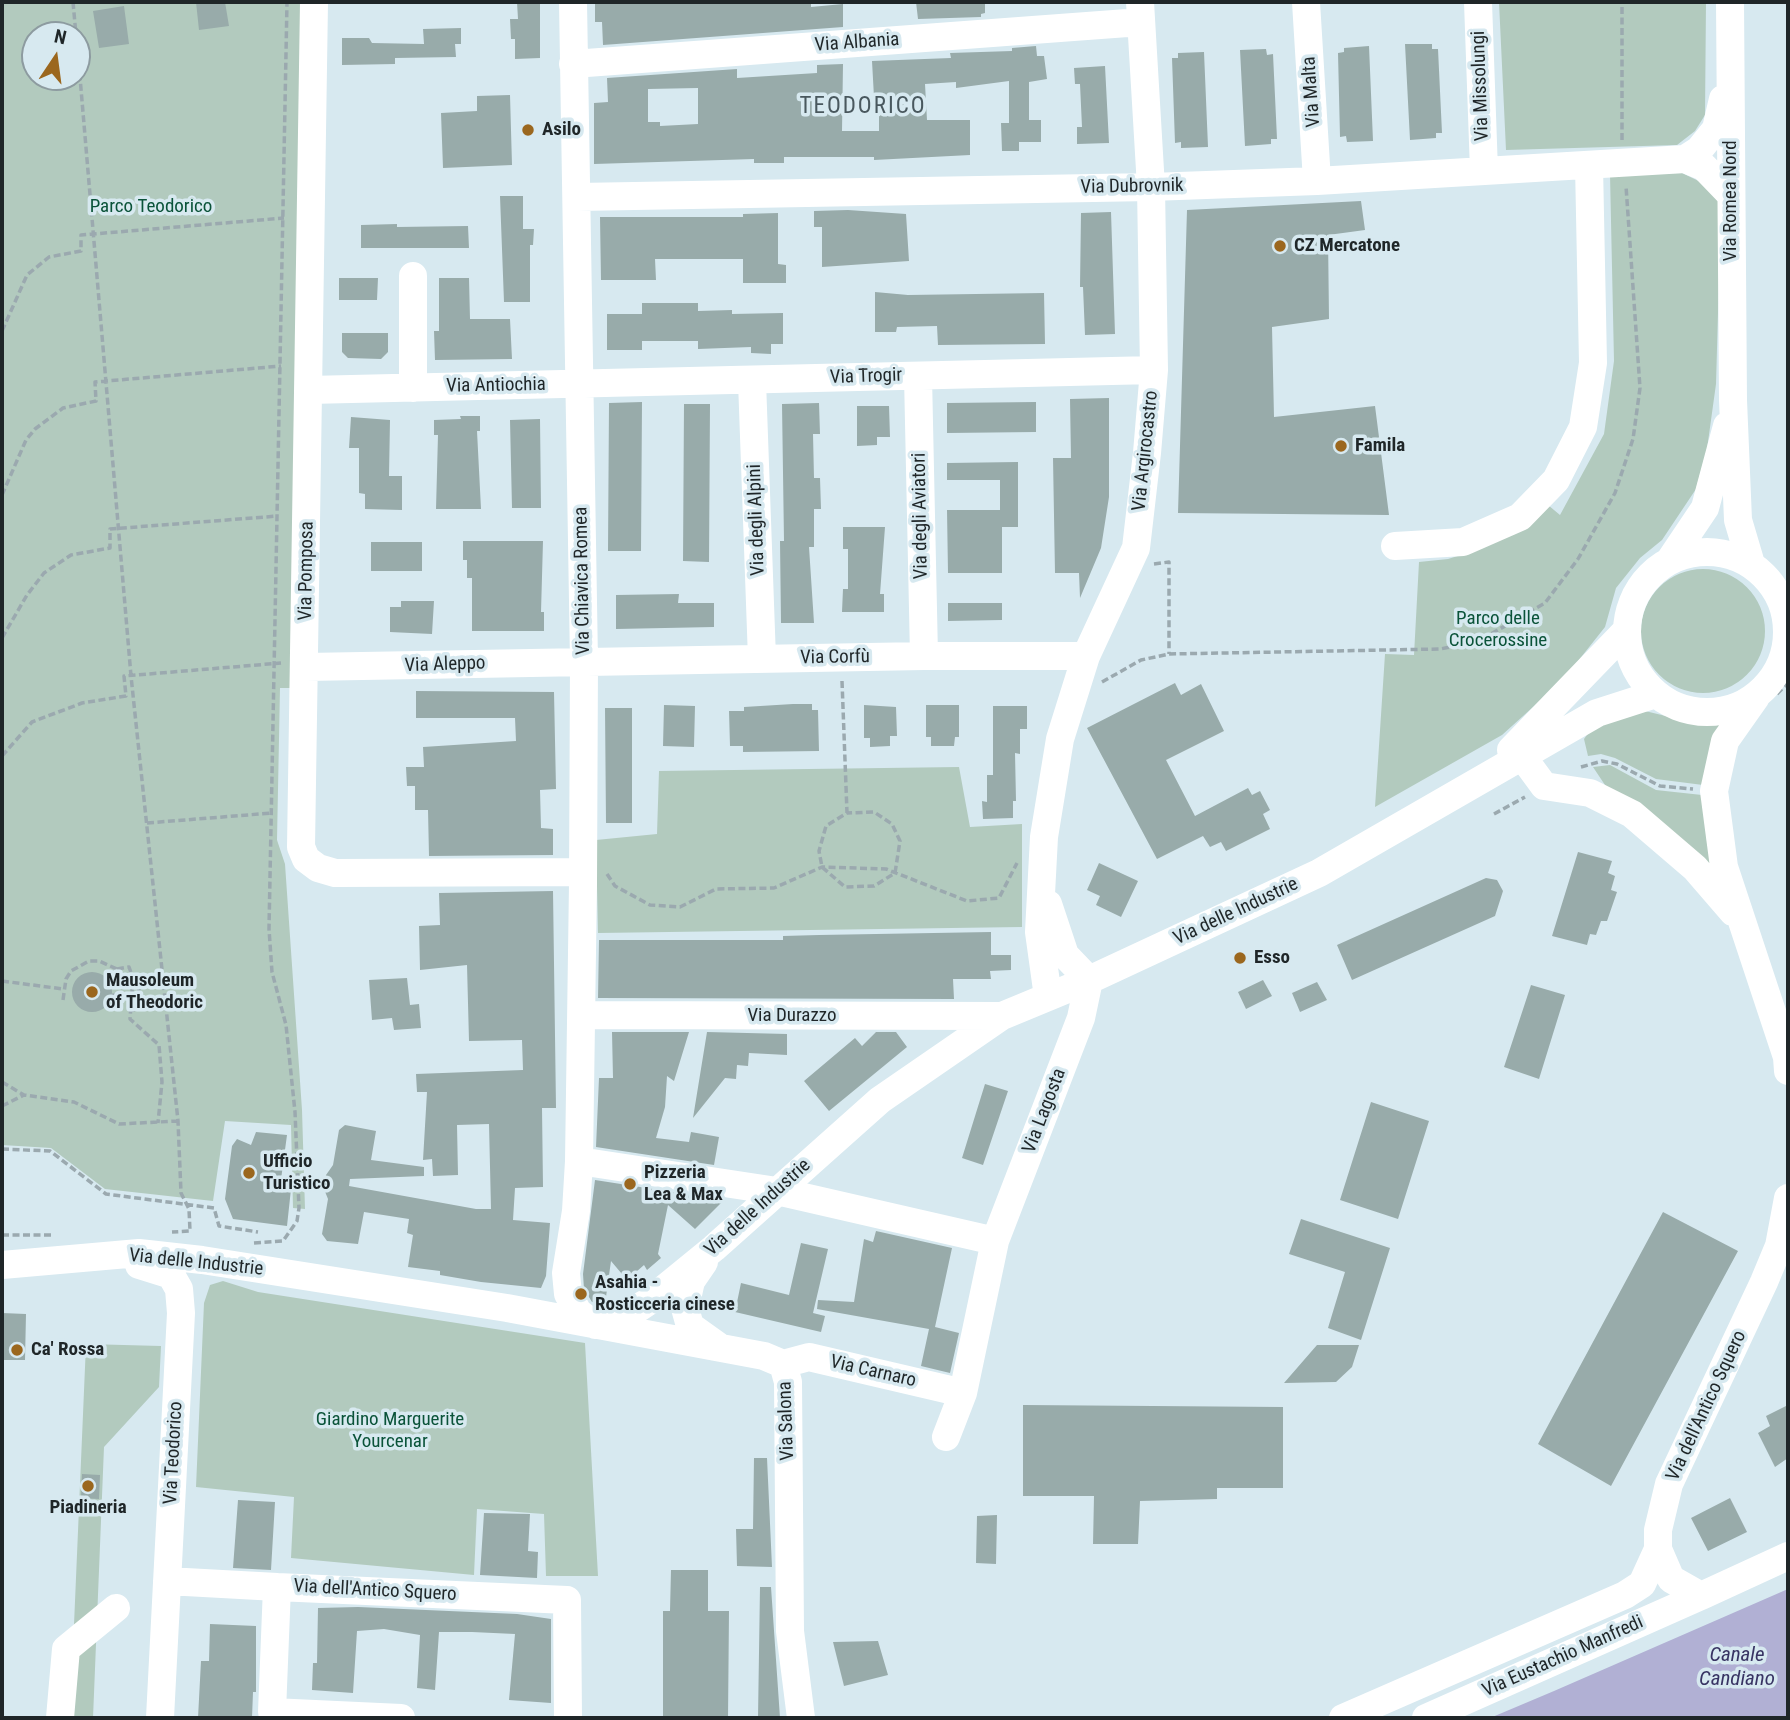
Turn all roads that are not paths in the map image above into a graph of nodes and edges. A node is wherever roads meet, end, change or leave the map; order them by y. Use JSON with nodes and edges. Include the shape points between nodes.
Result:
{"nodes":[{"id":1,"x":314,"y":2,"type":"edge"},
{"id":2,"x":573,"y":2,"type":"edge"},
{"id":3,"x":1306,"y":2,"type":"edge"},
{"id":4,"x":1478,"y":2,"type":"edge"},
{"id":5,"x":1730,"y":2,"type":"edge"},
{"id":6,"x":1140,"y":12,"type":"edge"},
{"id":7,"x":573,"y":64,"type":"junction"},
{"id":8,"x":1730,"y":66,"type":"junction"},
{"id":9,"x":1685,"y":159,"type":"junction"},
{"id":10,"x":1589,"y":165,"type":"junction"},
{"id":11,"x":1484,"y":171,"type":"junction"},
{"id":12,"x":1318,"y":181,"type":"junction"},
{"id":13,"x":1151,"y":187,"type":"junction"},
{"id":14,"x":1731,"y":195,"type":"junction"},
{"id":15,"x":577,"y":197,"type":"junction"},
{"id":16,"x":413,"y":276,"type":"dead end"},
{"id":17,"x":1154,"y":370,"type":"junction"},
{"id":18,"x":918,"y":376,"type":"junction"},
{"id":19,"x":752,"y":381,"type":"junction"},
{"id":20,"x":579,"y":385,"type":"junction"},
{"id":21,"x":413,"y":388,"type":"junction"},
{"id":22,"x":309,"y":390,"type":"junction"},
{"id":23,"x":1733,"y":400,"type":"junction"},
{"id":24,"x":1395,"y":545,"type":"dead end"},
{"id":25,"x":1670,"y":560,"type":"junction"},
{"id":26,"x":1751,"y":564,"type":"junction"},
{"id":27,"x":1784,"y":596,"type":"edge"},
{"id":28,"x":1626,"y":631,"type":"junction"},
{"id":29,"x":924,"y":656,"type":"junction"},
{"id":30,"x":762,"y":659,"type":"junction"},
{"id":31,"x":584,"y":661,"type":"junction"},
{"id":32,"x":306,"y":667,"type":"junction"},
{"id":33,"x":1091,"y":667,"type":"junction"},
{"id":34,"x":1785,"y":672,"type":"edge"},
{"id":35,"x":1656,"y":694,"type":"junction"},
{"id":36,"x":1763,"y":699,"type":"junction"},
{"id":37,"x":1525,"y":745,"type":"junction"},
{"id":38,"x":583,"y":860,"type":"junction"},
{"id":39,"x":1042,"y":885,"type":"junction"},
{"id":40,"x":1743,"y":924,"type":"junction"},
{"id":41,"x":1089,"y":980,"type":"junction"},
{"id":42,"x":1048,"y":997,"type":"junction"},
{"id":43,"x":582,"y":1015,"type":"junction"},
{"id":44,"x":1002,"y":1016,"type":"junction"},
{"id":45,"x":1788,"y":1071,"type":"edge"},
{"id":46,"x":579,"y":1161,"type":"junction"},
{"id":47,"x":777,"y":1191,"type":"junction"},
{"id":48,"x":1788,"y":1198,"type":"edge"},
{"id":49,"x":995,"y":1241,"type":"junction"},
{"id":50,"x":714,"y":1248,"type":"junction"},
{"id":51,"x":89,"y":1256,"type":"junction"},
{"id":52,"x":2,"y":1265,"type":"edge"},
{"id":53,"x":566,"y":1273,"type":"junction"},
{"id":54,"x":507,"y":1308,"type":"junction"},
{"id":55,"x":595,"y":1325,"type":"junction"},
{"id":56,"x":720,"y":1347,"type":"junction"},
{"id":57,"x":783,"y":1364,"type":"junction"},
{"id":58,"x":963,"y":1393,"type":"junction"},
{"id":59,"x":946,"y":1437,"type":"dead end"},
{"id":60,"x":1658,"y":1549,"type":"junction"},
{"id":61,"x":1788,"y":1556,"type":"edge"},
{"id":62,"x":167,"y":1581,"type":"junction"},
{"id":63,"x":278,"y":1587,"type":"junction"},
{"id":64,"x":1700,"y":1596,"type":"junction"},
{"id":65,"x":116,"y":1608,"type":"dead end"},
{"id":66,"x":60,"y":1718,"type":"edge"},
{"id":67,"x":160,"y":1718,"type":"edge"},
{"id":68,"x":401,"y":1718,"type":"edge"},
{"id":69,"x":568,"y":1718,"type":"edge"},
{"id":70,"x":801,"y":1718,"type":"edge"},
{"id":71,"x":1343,"y":1718,"type":"edge"},
{"id":72,"x":1426,"y":1718,"type":"edge"}],
"edges":[{"from":1,"to":22,"type":"street","name":"Via Pomposa"},
{"from":2,"to":7,"type":"street","name":"Via Chiavica Romea"},
{"from":3,"to":12,"type":"street","name":"Via Malta"},
{"from":4,"to":11,"type":"street","name":"Via Missolungi"},
{"from":5,"to":8,"type":"street","name":"Via Romea Nord"},
{"from":6,"to":7,"type":"street","name":"Via Albania"},
{"from":6,"to":13,"type":"street","name":"Via Argirocastro"},
{"from":7,"to":15,"type":"street","name":"Via Chiavica Romea"},
{"from":8,"to":9,"type":"street","via":[[1716,129]]},
{"from":8,"to":14,"type":"street","name":"Via Romea Nord"},
{"from":9,"to":10,"type":"street","name":"Via Dubrovnik"},
{"from":9,"to":14,"type":"street","via":[[1704,167]]},
{"from":10,"to":11,"type":"street","name":"Via Dubrovnik"},
{"from":10,"to":24,"type":"street","via":[[1593,363],[1583,427],[1556,480],[1520,517],[1463,542]]},
{"from":11,"to":12,"type":"street","name":"Via Dubrovnik"},
{"from":12,"to":13,"type":"street","name":"Via Dubrovnik"},
{"from":13,"to":15,"type":"street","name":"Via Dubrovnik"},
{"from":13,"to":17,"type":"street","name":"Via Argirocastro"},
{"from":14,"to":23,"type":"street","name":"Via Romea Nord"},
{"from":15,"to":20,"type":"street","name":"Via Chiavica Romea"},
{"from":16,"to":21,"type":"street"},
{"from":17,"to":18,"type":"street","name":"Via Trogir"},
{"from":17,"to":33,"type":"street","name":"Via Argirocastro","via":[[1136,548]]},
{"from":18,"to":19,"type":"street","name":"Via Trogir"},
{"from":18,"to":29,"type":"street","name":"Via degli Aviatori"},
{"from":19,"to":20,"type":"street","name":"Via Trogir"},
{"from":19,"to":30,"type":"street","name":"Via degli Alpini"},
{"from":20,"to":21,"type":"street","name":"Via Antiochia"},
{"from":20,"to":31,"type":"street","name":"Via Chiavica Romea"},
{"from":21,"to":22,"type":"street","name":"Via Antiochia"},
{"from":22,"to":32,"type":"street","name":"Via Pomposa"},
{"from":23,"to":25,"type":"street","name":"Via Romea Nord","via":[[1704,508]]},
{"from":23,"to":26,"type":"street","name":"Via Romea Nord","via":[[1738,520]]},
{"from":25,"to":26,"type":"street","via":[[1697,552],[1725,553]]},
{"from":25,"to":28,"type":"street","via":[[1638,590]]},
{"from":26,"to":27,"type":"street"},
{"from":27,"to":34,"type":"street"},
{"from":28,"to":35,"type":"street","via":[[1640,677]]},
{"from":28,"to":37,"type":"street","name":"Via delle Industrie"},
{"from":29,"to":30,"type":"street","name":"Via Corfù"},
{"from":29,"to":33,"type":"street","name":"Via Corfù"},
{"from":30,"to":31,"type":"street","name":"Via Corfù"},
{"from":31,"to":32,"type":"street","name":"Via Aleppo"},
{"from":31,"to":38,"type":"street","name":"Via Chiavica Romea"},
{"from":32,"to":38,"type":"street","name":"Via Pomposa","via":[[301,847],[306,859],[318,868],[380,875]]},
{"from":33,"to":39,"type":"street","name":"Via Argirocastro","via":[[1060,739],[1044,837]]},
{"from":34,"to":36,"type":"street"},
{"from":35,"to":36,"type":"street","via":[[1679,708],[1705,713]]},
{"from":35,"to":37,"type":"street","name":"Via delle Industrie","via":[[1597,713]]},
{"from":36,"to":40,"type":"street","via":[[1725,741],[1714,791],[1724,867]]},
{"from":37,"to":40,"type":"street","via":[[1544,786],[1590,793],[1632,814],[1674,849]]},
{"from":37,"to":41,"type":"street","name":"Via delle Industrie","via":[[1482,779],[1319,873]]},
{"from":38,"to":43,"type":"street","name":"Via Chiavica Romea"},
{"from":39,"to":41,"type":"street","name":"Via Argirocastro","via":[[1065,955]]},
{"from":39,"to":42,"type":"street","name":"Via Argirocastro","via":[[1039,932]]},
{"from":40,"to":45,"type":"street"},
{"from":41,"to":42,"type":"street","name":"Via delle Industrie"},
{"from":41,"to":49,"type":"street","name":"Via Lagosta","via":[[1081,1017]]},
{"from":42,"to":44,"type":"street","name":"Via delle Industrie"},
{"from":43,"to":44,"type":"street","name":"Via Durazzo"},
{"from":43,"to":46,"type":"street","name":"Via Chiavica Romea"},
{"from":44,"to":47,"type":"street","name":"Via delle Industrie","via":[[880,1100]]},
{"from":46,"to":47,"type":"street"},
{"from":46,"to":53,"type":"street","name":"Via Chiavica Romea"},
{"from":47,"to":49,"type":"street"},
{"from":47,"to":50,"type":"street","name":"Via delle Industrie"},
{"from":48,"to":60,"type":"street","name":"Via dell'Antico Squero","via":[[1779,1247],[1669,1484]]},
{"from":49,"to":58,"type":"street","name":"Via Lagosta"},
{"from":50,"to":55,"type":"street","name":"Via delle Industrie","via":[[628,1315]]},
{"from":50,"to":56,"type":"street","via":[[691,1281],[685,1308],[690,1326]]},
{"from":51,"to":52,"type":"street","name":"Via delle Industrie"},
{"from":51,"to":54,"type":"street","name":"Via delle Industrie","via":[[139,1253],[202,1260]]},
{"from":51,"to":62,"type":"street","name":"Via Teodorico","via":[[148,1266],[171,1275],[179,1289]]},
{"from":53,"to":54,"type":"street","name":"Via delle Industrie","via":[[551,1291],[530,1303]]},
{"from":53,"to":55,"type":"street","via":[[568,1294],[578,1312]]},
{"from":54,"to":55,"type":"street","name":"Via Salona"},
{"from":55,"to":56,"type":"street","name":"Via Salona"},
{"from":56,"to":57,"type":"street","name":"Via Salona"},
{"from":57,"to":58,"type":"street","name":"Via Carnaro","via":[[809,1357]]},
{"from":57,"to":70,"type":"street","name":"Via Salona","via":[[788,1382],[790,1631]]},
{"from":58,"to":59,"type":"street","name":"Via Lagosta"},
{"from":60,"to":64,"type":"street","via":[[1671,1579]]},
{"from":60,"to":71,"type":"street","name":"Via dell'Antico Squero","via":[[1642,1584],[1625,1595]]},
{"from":61,"to":64,"type":"street","name":"Via Eustachio Manfredi"},
{"from":62,"to":63,"type":"street"},
{"from":62,"to":67,"type":"street","name":"Via Teodorico"},
{"from":63,"to":68,"type":"street","name":"Via dell'Antico Squero","via":[[272,1712]]},
{"from":63,"to":69,"type":"street","name":"Via dell'Antico Squero","via":[[567,1600]]},
{"from":64,"to":72,"type":"street","name":"Via Eustachio Manfredi"},
{"from":65,"to":66,"type":"street","via":[[66,1650]]}]}
